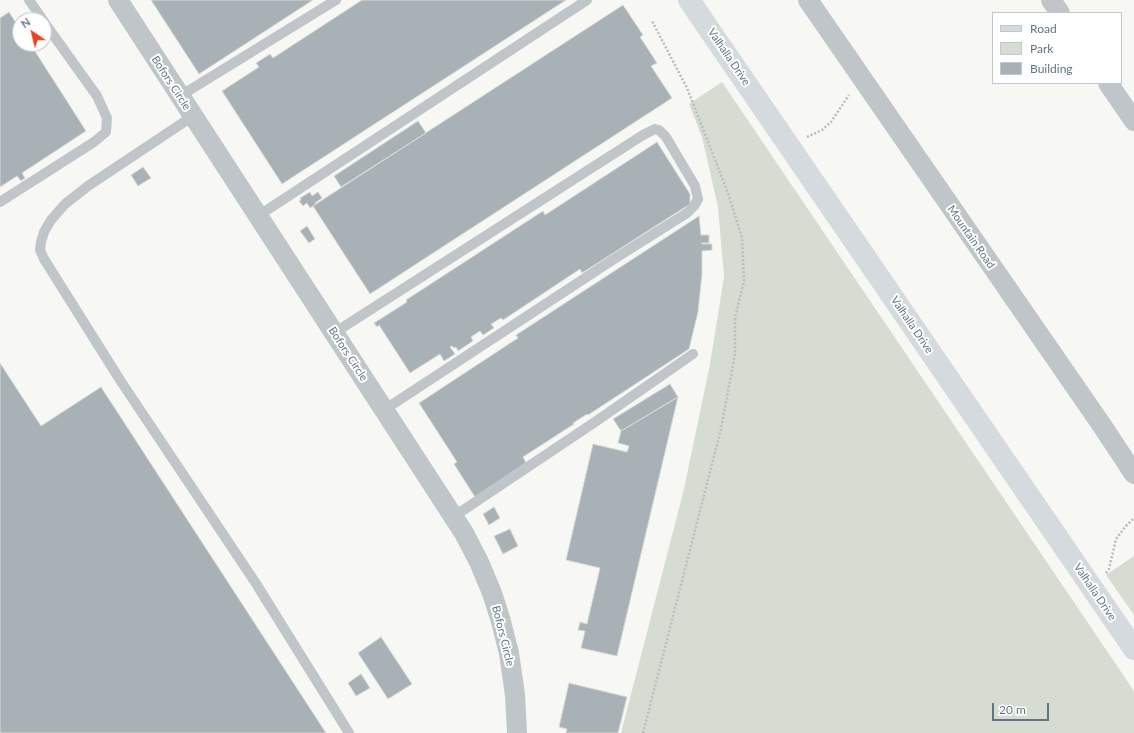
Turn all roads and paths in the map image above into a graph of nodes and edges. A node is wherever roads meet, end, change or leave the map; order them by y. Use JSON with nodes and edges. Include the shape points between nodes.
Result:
{"nodes":[{"id":1,"x":29,"y":0,"type":"edge"},
{"id":2,"x":118,"y":0,"type":"edge"},
{"id":3,"x":336,"y":0,"type":"edge"},
{"id":4,"x":587,"y":0,"type":"edge"},
{"id":5,"x":690,"y":0,"type":"edge"},
{"id":6,"x":808,"y":0,"type":"edge"},
{"id":7,"x":1051,"y":0,"type":"edge"},
{"id":8,"x":37,"y":12,"type":"edge"},
{"id":9,"x":1059,"y":12,"type":"edge"},
{"id":10,"x":652,"y":21,"type":"dead end"},
{"id":11,"x":52,"y":34,"type":"edge"},
{"id":12,"x":863,"y":80,"type":"junction"},
{"id":13,"x":1109,"y":84,"type":"edge"},
{"id":14,"x":180,"y":96,"type":"junction"},
{"id":15,"x":193,"y":116,"type":"junction"},
{"id":16,"x":1134,"y":121,"type":"edge"},
{"id":17,"x":805,"y":139,"type":"dead end"},
{"id":18,"x":0,"y":202,"type":"edge"},
{"id":19,"x":258,"y":216,"type":"junction"},
{"id":20,"x":334,"y":333,"type":"junction"},
{"id":21,"x":693,"y":354,"type":"dead end"},
{"id":22,"x":384,"y":410,"type":"junction"},
{"id":23,"x":1134,"y":474,"type":"edge"},
{"id":24,"x":453,"y":517,"type":"junction"},
{"id":25,"x":1134,"y":518,"type":"edge"},
{"id":26,"x":1104,"y":577,"type":"dead end"},
{"id":27,"x":1134,"y":649,"type":"edge"},
{"id":28,"x":349,"y":733,"type":"edge"},
{"id":29,"x":517,"y":733,"type":"edge"},
{"id":30,"x":644,"y":733,"type":"edge"}],
"edges":[{"from":1,"to":8,"type":"lane"},
{"from":2,"to":14,"type":"street","name":"Bofors Circle"},
{"from":3,"to":14,"type":"lane"},
{"from":4,"to":19,"type":"lane"},
{"from":5,"to":27,"type":"main road","name":"Valhalla Drive"},
{"from":6,"to":12,"type":"street","name":"Mountain Road"},
{"from":7,"to":9,"type":"street"},
{"from":10,"to":30,"type":"path","via":[[687,88],[728,193],[742,238],[744,280],[735,318],[735,354],[721,429]]},
{"from":11,"to":18,"type":"lane","via":[[97,96],[107,118],[106,132]]},
{"from":12,"to":17,"type":"path","via":[[853,89],[831,122]]},
{"from":12,"to":23,"type":"street","name":"Mountain Road"},
{"from":13,"to":16,"type":"street"},
{"from":14,"to":15,"type":"street","name":"Bofors Circle"},
{"from":15,"to":19,"type":"street","name":"Bofors Circle"},
{"from":15,"to":28,"type":"lane","via":[[65,204],[44,232],[40,250],[120,380],[256,582]]},
{"from":19,"to":20,"type":"street","name":"Bofors Circle"},
{"from":20,"to":22,"type":"street","name":"Bofors Circle"},
{"from":20,"to":22,"type":"lane","via":[[643,135],[655,129],[666,137],[695,186],[698,199],[687,213]]},
{"from":21,"to":24,"type":"lane"},
{"from":22,"to":24,"type":"street","name":"Bofors Circle"},
{"from":24,"to":29,"type":"street","name":"Bofors Circle","via":[[479,562],[500,618],[509,653]]},
{"from":25,"to":26,"type":"path","via":[[1116,539],[1109,569]]}]}
